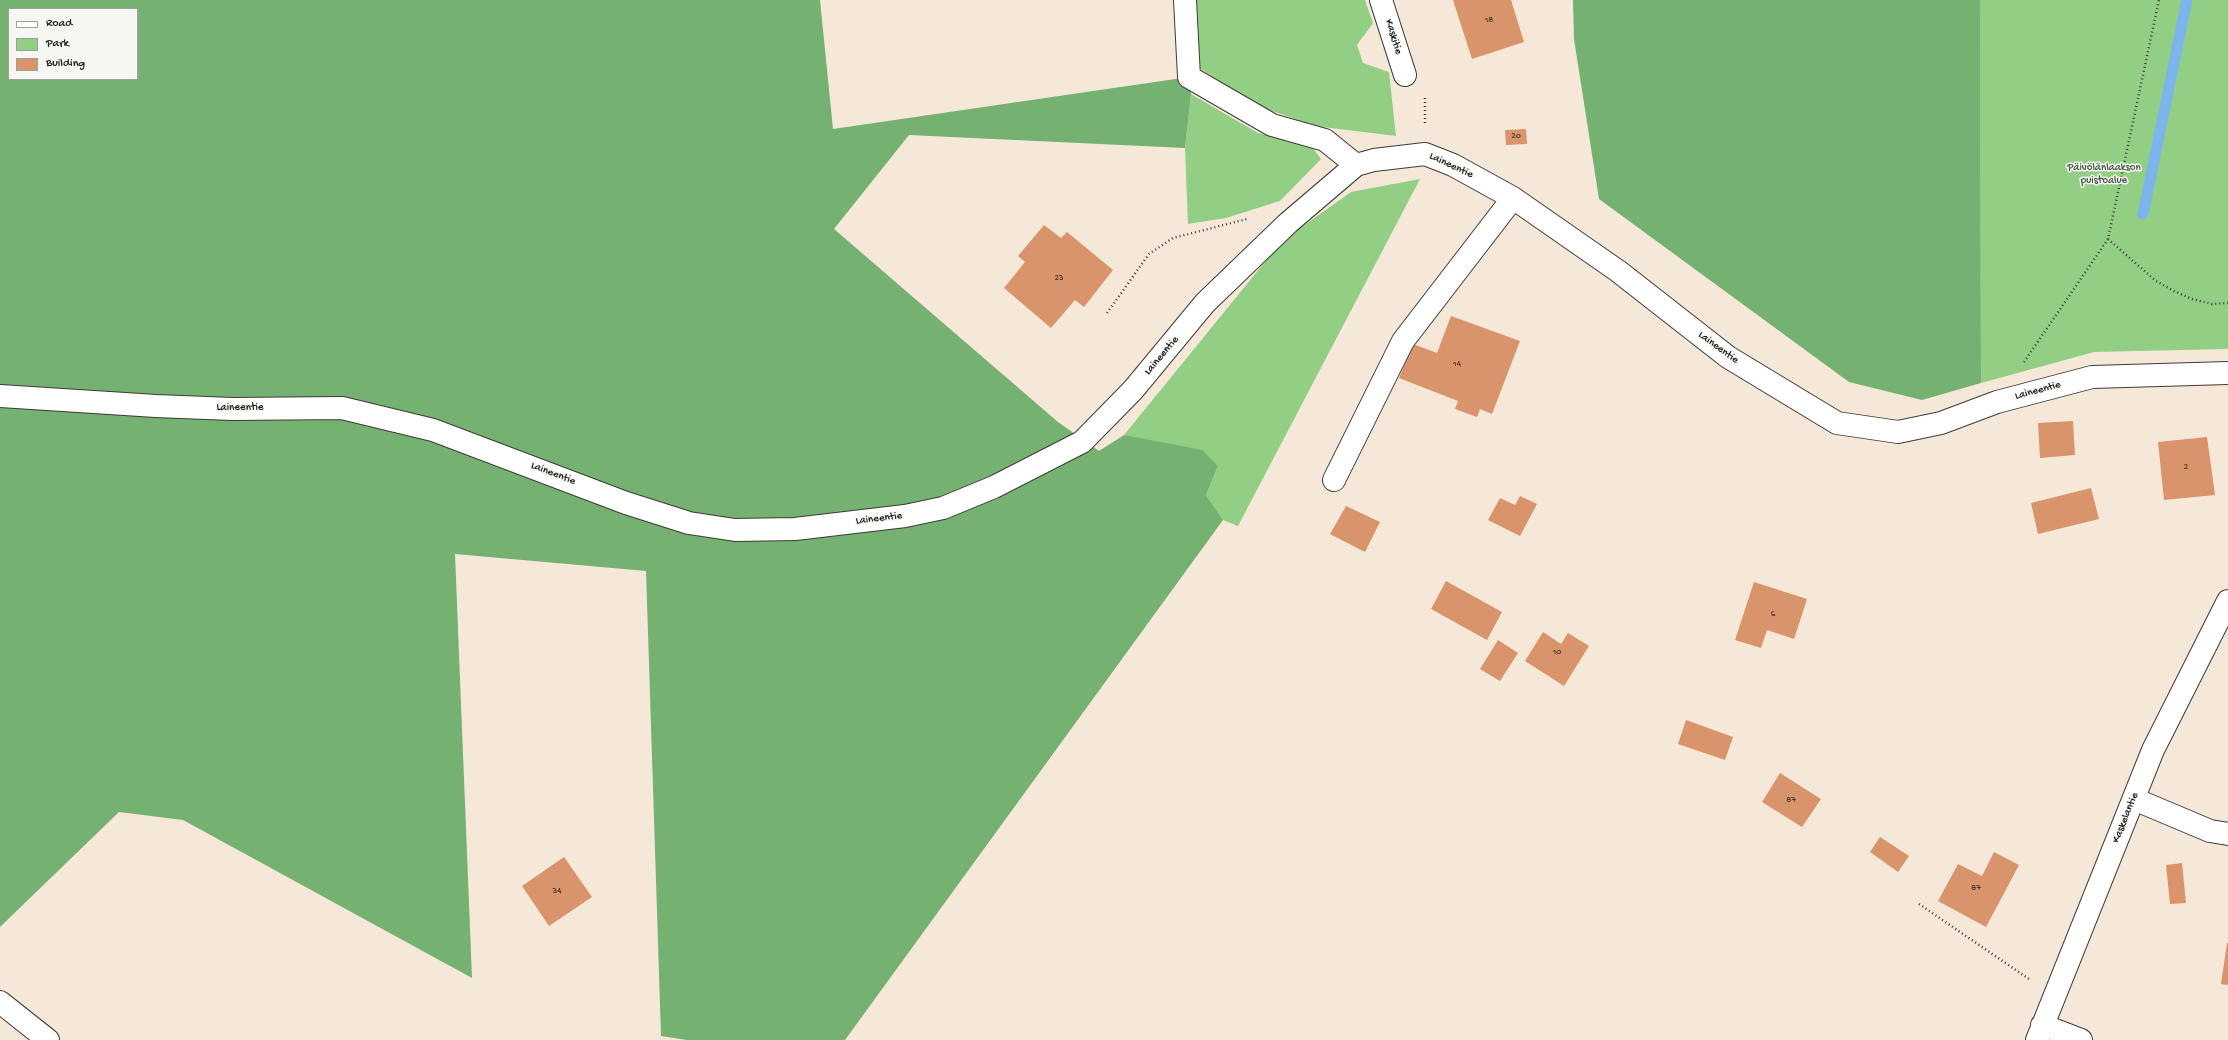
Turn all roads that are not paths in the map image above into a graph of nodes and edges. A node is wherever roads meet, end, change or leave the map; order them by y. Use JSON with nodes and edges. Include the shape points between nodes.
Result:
{"nodes":[{"id":1,"x":1185,"y":0,"type":"edge"},
{"id":2,"x":1381,"y":0,"type":"edge"},
{"id":3,"x":1405,"y":75,"type":"dead end"},
{"id":4,"x":1356,"y":165,"type":"junction"},
{"id":5,"x":1513,"y":198,"type":"junction"},
{"id":6,"x":2228,"y":373,"type":"edge"},
{"id":7,"x":0,"y":396,"type":"edge"},
{"id":8,"x":1334,"y":480,"type":"dead end"},
{"id":9,"x":2228,"y":601,"type":"edge"},
{"id":10,"x":2134,"y":799,"type":"junction"},
{"id":11,"x":2228,"y":834,"type":"edge"},
{"id":12,"x":0,"y":1002,"type":"edge"},
{"id":13,"x":2040,"y":1032,"type":"edge"},
{"id":14,"x":48,"y":1040,"type":"edge"},
{"id":15,"x":2081,"y":1040,"type":"edge"}],
"edges":[{"from":1,"to":4,"type":"street","via":[[1189,77],[1272,125],[1325,140]]},
{"from":2,"to":3,"type":"street","name":"Kaskitie"},
{"from":4,"to":5,"type":"street","name":"Laineentie","via":[[1374,160],[1425,154],[1453,164]]},
{"from":4,"to":7,"type":"street","name":"Laineentie","via":[[1288,223],[1205,303],[1133,390],[1082,442],[994,486],[943,508],[905,516],[795,529],[735,530],[689,523],[626,503],[433,430],[342,408],[232,409]]},
{"from":5,"to":6,"type":"street","name":"Laineentie","via":[[1618,271],[1728,357],[1837,423],[1898,432],[1941,423],[1997,402],[2092,377]]},
{"from":5,"to":8,"type":"street","via":[[1403,341]]},
{"from":9,"to":10,"type":"street","name":"Kaskelantie","via":[[2153,750]]},
{"from":10,"to":11,"type":"street","via":[[2210,830]]},
{"from":10,"to":13,"type":"street","name":"Kaskelantie"},
{"from":12,"to":14,"type":"street"},
{"from":13,"to":15,"type":"street"}]}
